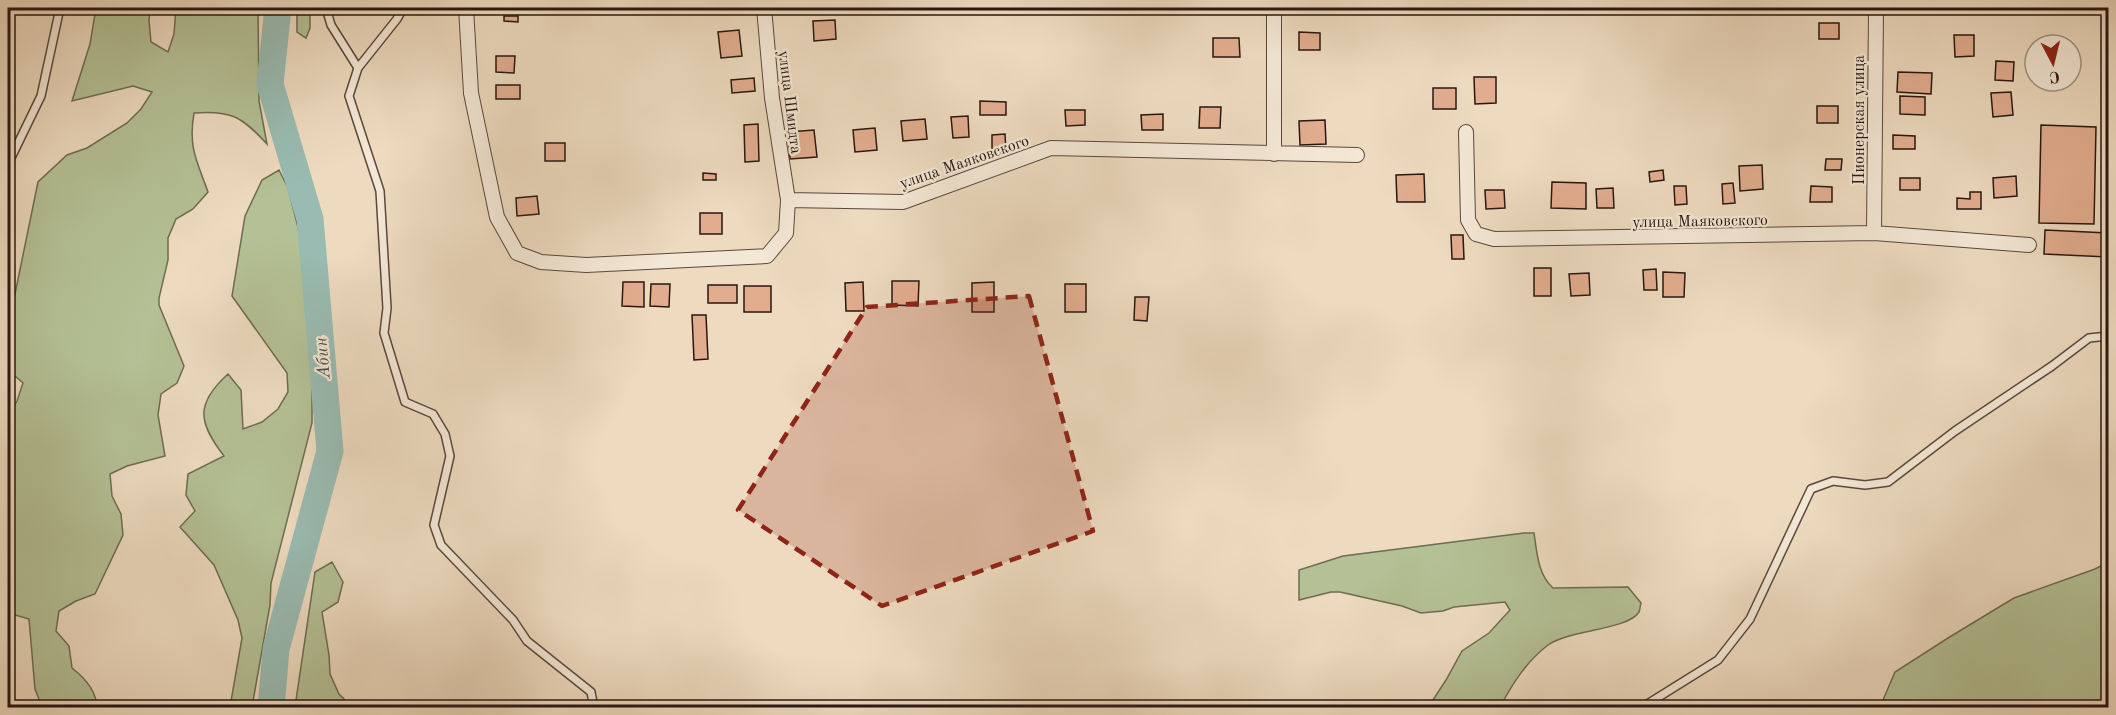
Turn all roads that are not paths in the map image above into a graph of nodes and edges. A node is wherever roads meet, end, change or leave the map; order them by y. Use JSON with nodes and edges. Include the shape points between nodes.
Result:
{"nodes":[{"id":1,"x":60,"y":8,"type":"edge"},
{"id":2,"x":326,"y":8,"type":"edge"},
{"id":3,"x":403,"y":8,"type":"edge"},
{"id":4,"x":466,"y":8,"type":"edge"},
{"id":5,"x":764,"y":8,"type":"edge"},
{"id":6,"x":1274,"y":8,"type":"edge"},
{"id":7,"x":1875,"y":8,"type":"edge"},
{"id":8,"x":358,"y":68,"type":"junction"},
{"id":9,"x":1466,"y":132,"type":"dead end"},
{"id":10,"x":1274,"y":153,"type":"junction"},
{"id":11,"x":1357,"y":155,"type":"dead end"},
{"id":12,"x":8,"y":164,"type":"edge"},
{"id":13,"x":788,"y":200,"type":"junction"},
{"id":14,"x":1874,"y":233,"type":"junction"},
{"id":15,"x":2030,"y":244,"type":"dead end"},
{"id":16,"x":2109,"y":336,"type":"edge"},
{"id":17,"x":594,"y":708,"type":"edge"},
{"id":18,"x":1641,"y":708,"type":"edge"}],
"edges":[{"from":1,"to":12,"type":"lane","via":[[41,96]]},
{"from":2,"to":8,"type":"lane","via":[[331,25]]},
{"from":3,"to":8,"type":"lane"},
{"from":4,"to":13,"type":"street","via":[[471,93],[497,217],[517,253],[541,262],[586,266],[767,256],[786,233]]},
{"from":5,"to":13,"type":"street","name":"улица Шмидта","via":[[772,98]]},
{"from":6,"to":10,"type":"street"},
{"from":7,"to":14,"type":"street","name":"Пионерская улица"},
{"from":8,"to":17,"type":"lane","via":[[349,96],[380,191],[387,308],[384,333],[405,402],[433,414],[445,434],[450,456],[434,525],[437,535],[441,545],[513,620],[527,641],[591,692]]},
{"from":9,"to":14,"type":"street","name":"улица Маяковского","via":[[1468,220],[1476,234],[1494,239]]},
{"from":10,"to":11,"type":"street","name":"улица Маяковского"},
{"from":10,"to":13,"type":"street","name":"улица Маяковского","via":[[1051,148],[903,202]]},
{"from":14,"to":15,"type":"street","name":"улица Маяковского"},
{"from":16,"to":18,"type":"lane","via":[[2088,338],[1955,430],[1888,482],[1865,485],[1833,481],[1811,489],[1750,619],[1731,644],[1718,660]]}]}
